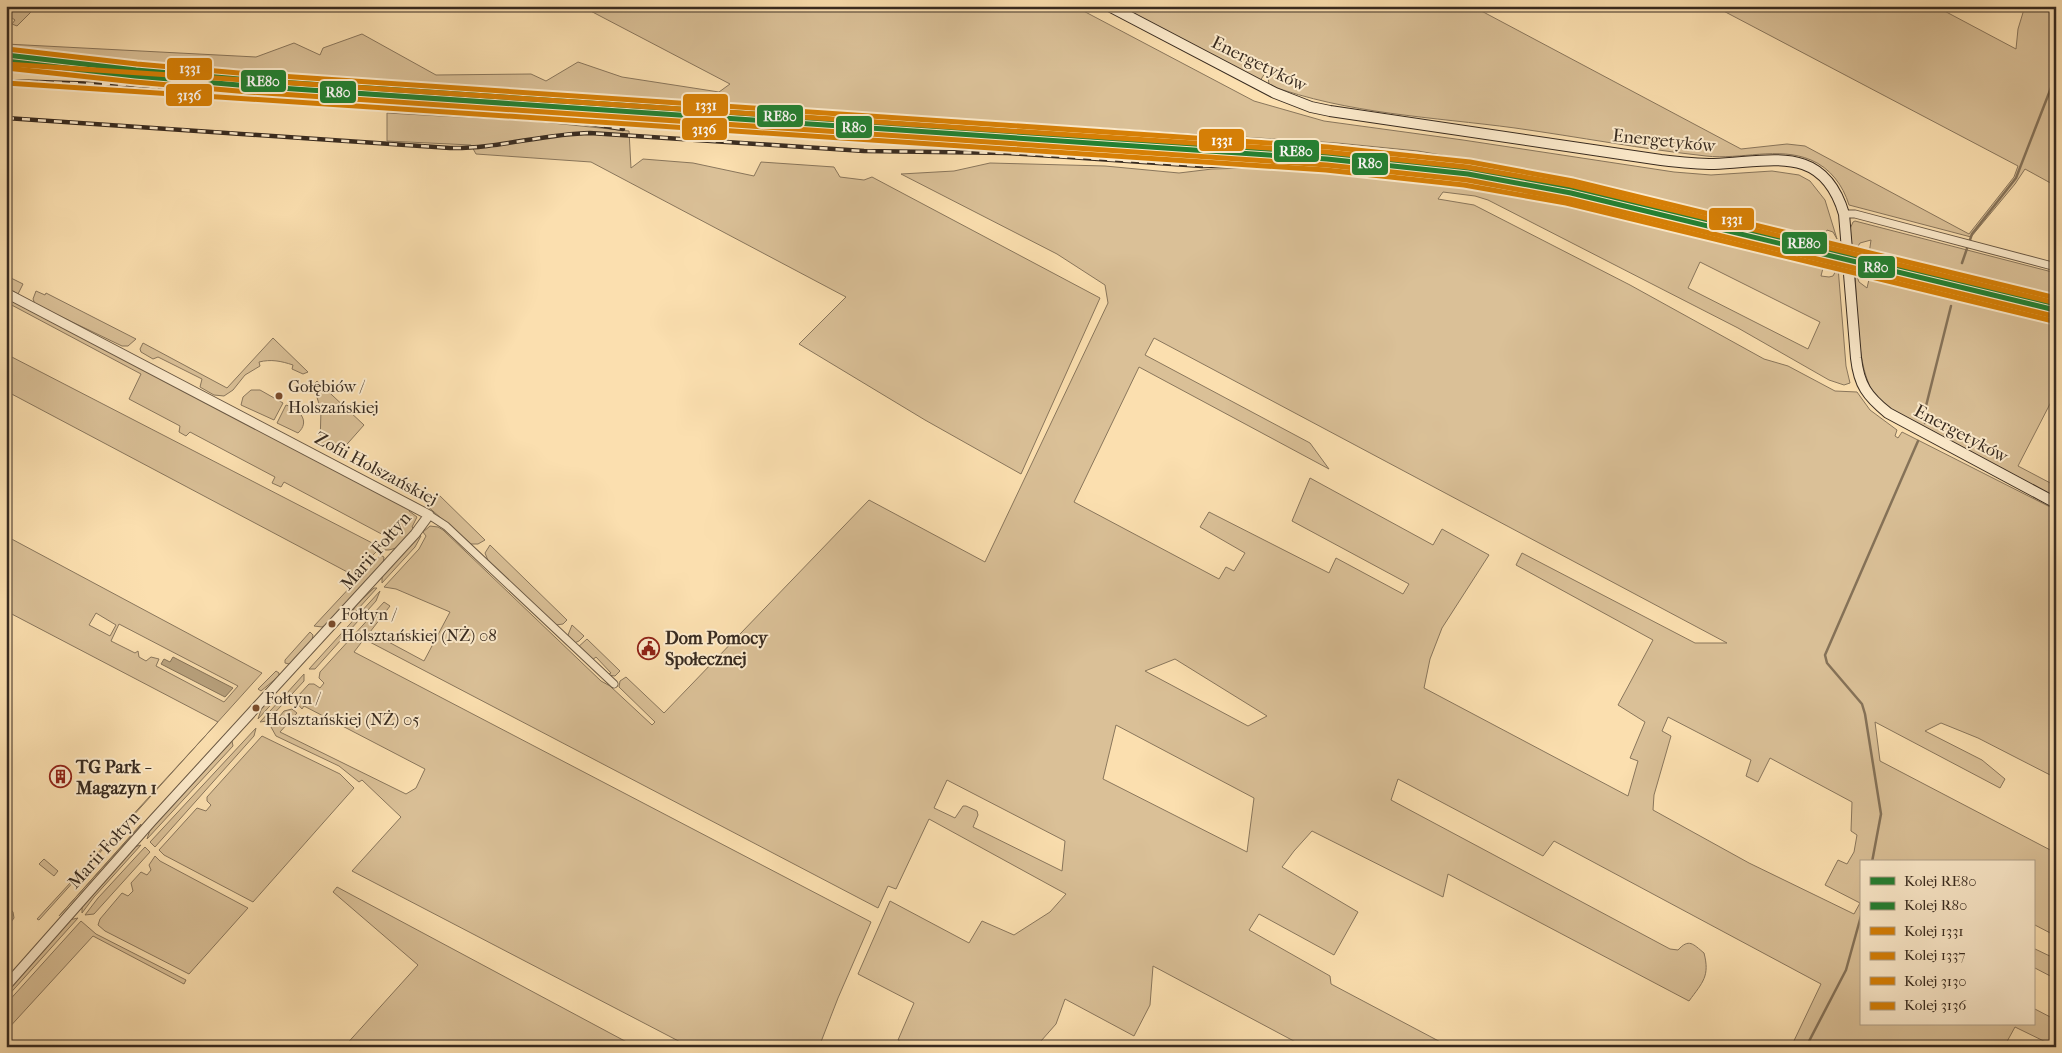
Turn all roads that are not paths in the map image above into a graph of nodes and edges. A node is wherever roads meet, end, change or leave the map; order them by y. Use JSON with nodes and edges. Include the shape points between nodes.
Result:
{"nodes":[{"id":1,"x":1109,"y":6,"type":"edge"},
{"id":2,"x":1844,"y":214,"type":"junction"},
{"id":3,"x":2056,"y":267,"type":"edge"},
{"id":4,"x":6,"y":293,"type":"edge"},
{"id":5,"x":2056,"y":503,"type":"edge"},
{"id":6,"x":429,"y":515,"type":"junction"},
{"id":7,"x":614,"y":684,"type":"dead end"},
{"id":8,"x":6,"y":986,"type":"edge"}],
"edges":[{"from":1,"to":2,"type":"main road","name":"Energetyków","via":[[1275,93],[1311,106],[1688,163],[1773,160],[1800,163],[1823,176],[1838,195]]},
{"from":2,"to":3,"type":"street","via":[[1855,214]]},
{"from":2,"to":5,"type":"main road","name":"Energetyków","via":[[1856,358],[1859,377],[1866,391],[1895,418]]},
{"from":4,"to":6,"type":"street","name":"Zofii Holszańskiej"},
{"from":6,"to":7,"type":"street","name":"Zofii Holszańskiej","via":[[446,526]]},
{"from":6,"to":8,"type":"street","name":"Marii Fołtyn"}]}
